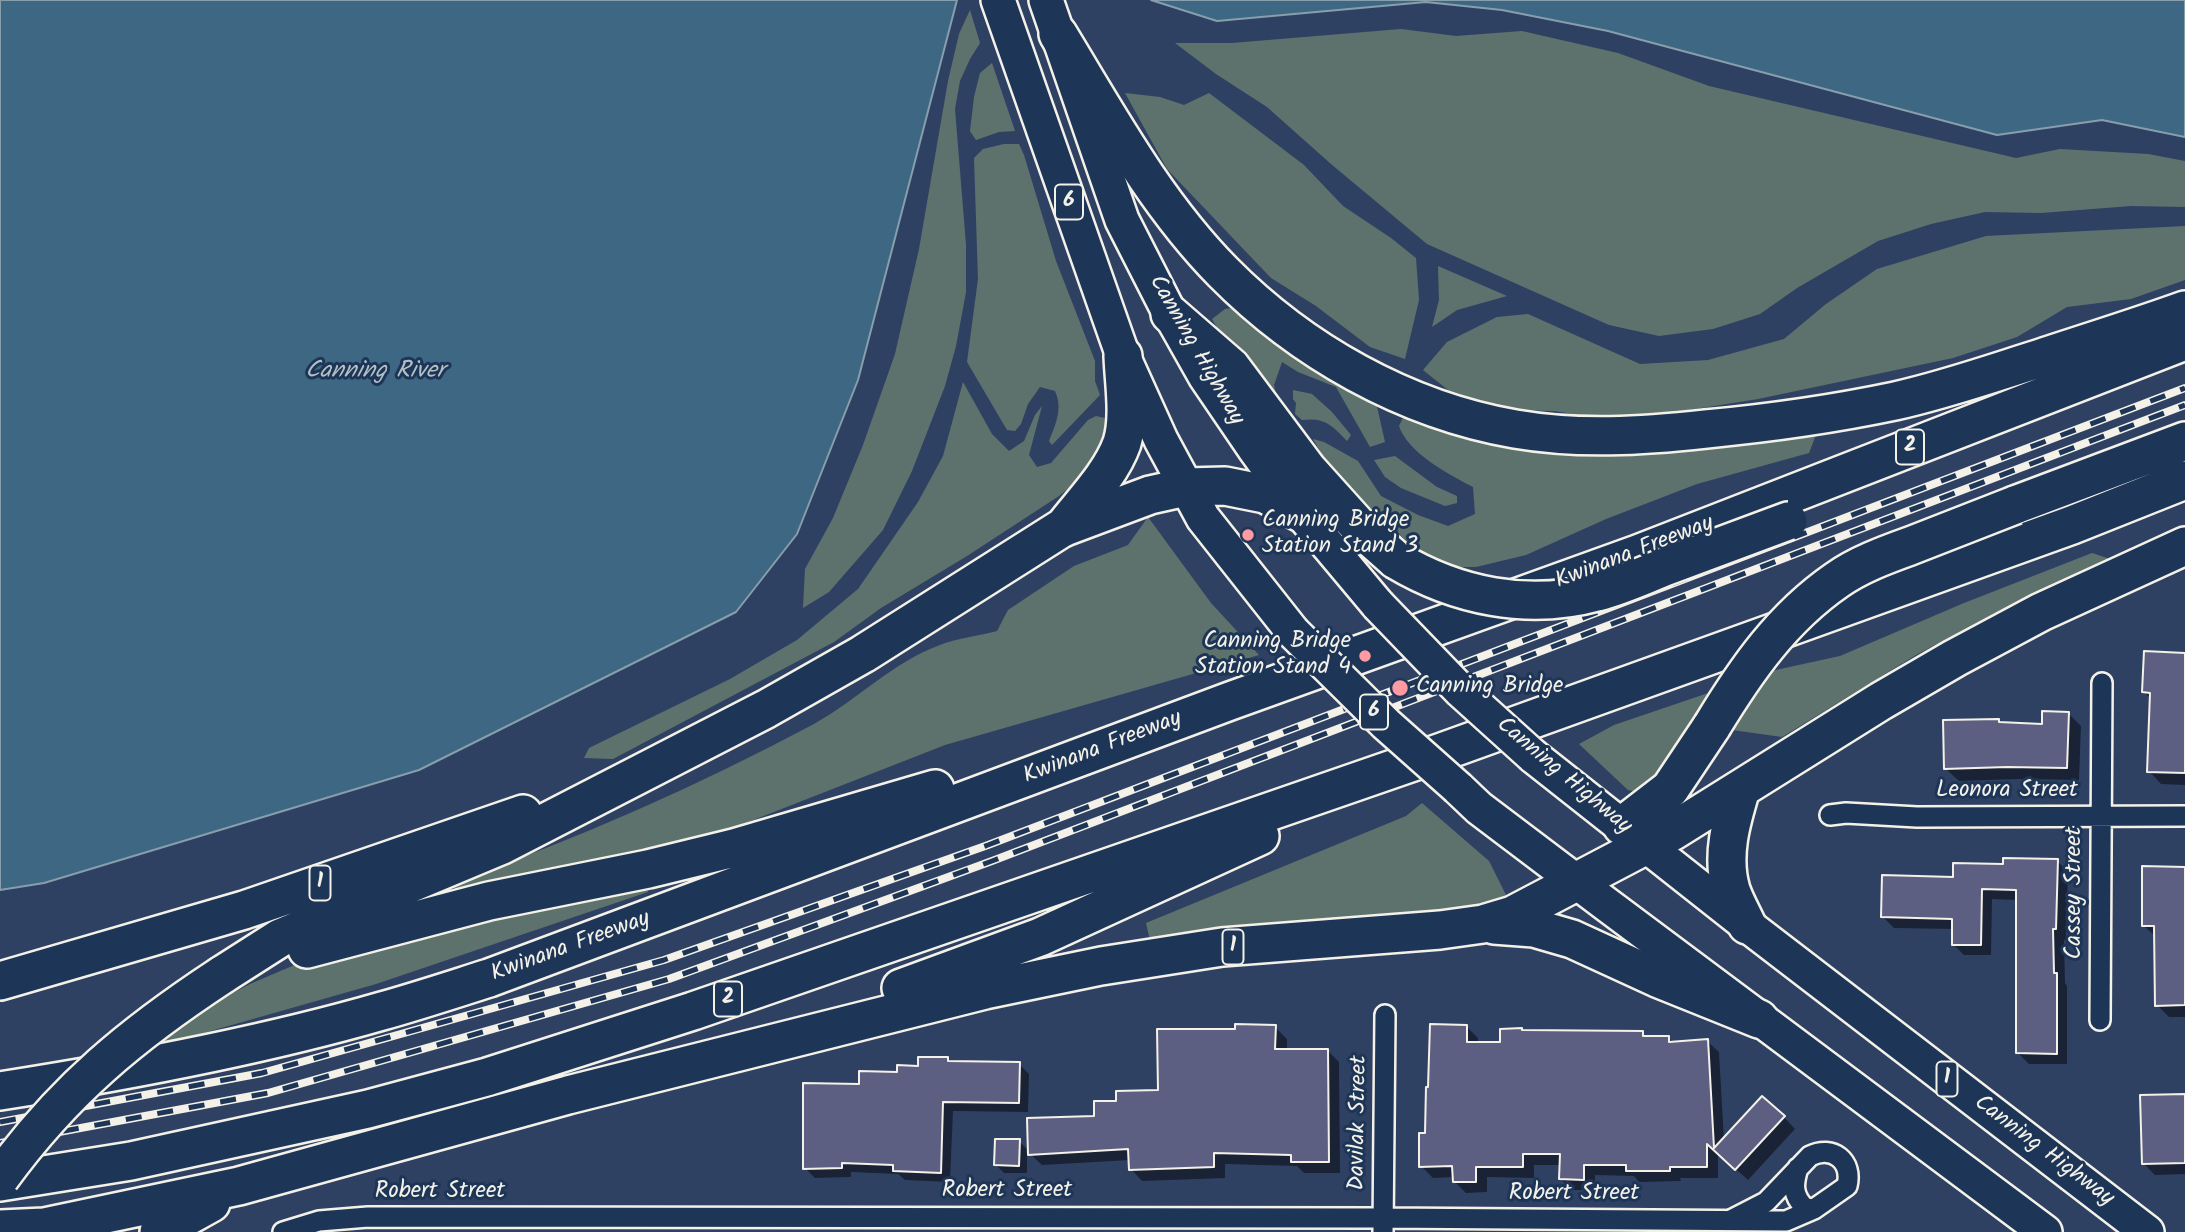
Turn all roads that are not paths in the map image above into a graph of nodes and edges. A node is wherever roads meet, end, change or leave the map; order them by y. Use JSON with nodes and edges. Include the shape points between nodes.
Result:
{"nodes":[{"id":1,"x":998,"y":0,"type":"edge"},
{"id":2,"x":1046,"y":0,"type":"edge"},
{"id":3,"x":1058,"y":34,"type":"junction"},
{"id":4,"x":2185,"y":310,"type":"edge"},
{"id":5,"x":1170,"y":314,"type":"junction"},
{"id":6,"x":2185,"y":341,"type":"edge"},
{"id":7,"x":1123,"y":356,"type":"junction"},
{"id":8,"x":2185,"y":360,"type":"edge"},
{"id":9,"x":2185,"y":441,"type":"edge"},
{"id":10,"x":2185,"y":480,"type":"edge"},
{"id":11,"x":1186,"y":487,"type":"junction"},
{"id":12,"x":1301,"y":513,"type":"junction"},
{"id":13,"x":1062,"y":528,"type":"junction"},
{"id":14,"x":2185,"y":546,"type":"edge"},
{"id":15,"x":2102,"y":683,"type":"dead end"},
{"id":16,"x":1230,"y":701,"type":"junction"},
{"id":17,"x":1439,"y":753,"type":"junction"},
{"id":18,"x":634,"y":778,"type":"junction"},
{"id":19,"x":1741,"y":789,"type":"junction"},
{"id":20,"x":1830,"y":815,"type":"dead end"},
{"id":21,"x":2100,"y":815,"type":"junction"},
{"id":22,"x":2185,"y":816,"type":"edge"},
{"id":23,"x":1634,"y":836,"type":"junction"},
{"id":24,"x":1577,"y":882,"type":"junction"},
{"id":25,"x":1483,"y":924,"type":"junction"},
{"id":26,"x":1747,"y":925,"type":"junction"},
{"id":27,"x":222,"y":975,"type":"junction"},
{"id":28,"x":0,"y":981,"type":"edge"},
{"id":29,"x":1385,"y":1014,"type":"dead end"},
{"id":30,"x":1759,"y":1018,"type":"junction"},
{"id":31,"x":2100,"y":1020,"type":"dead end"},
{"id":32,"x":0,"y":1091,"type":"edge"},
{"id":33,"x":568,"y":1095,"type":"junction"},
{"id":34,"x":1798,"y":1168,"type":"junction"},
{"id":35,"x":0,"y":1180,"type":"edge"},
{"id":36,"x":239,"y":1186,"type":"junction"},
{"id":37,"x":1814,"y":1209,"type":"junction"},
{"id":38,"x":1731,"y":1220,"type":"junction"},
{"id":39,"x":668,"y":1224,"type":"edge"},
{"id":40,"x":1383,"y":1225,"type":"edge"},
{"id":41,"x":0,"y":1229,"type":"edge"},
{"id":42,"x":159,"y":1232,"type":"edge"},
{"id":43,"x":283,"y":1232,"type":"edge"},
{"id":44,"x":2045,"y":1232,"type":"edge"},
{"id":45,"x":2147,"y":1232,"type":"edge"}],
"edges":[{"from":1,"to":7,"type":"highway","number":"6"},
{"from":2,"to":3,"type":"highway","name":"Canning Highway","number":"6"},
{"from":3,"to":4,"type":"highway","via":[[1177,221],[1245,293],[1305,340],[1374,382],[1478,421],[1544,433],[1610,437],[1828,413],[1960,384]]},
{"from":3,"to":5,"type":"highway","name":"Canning Highway","number":"6","via":[[1122,220]]},
{"from":5,"to":8,"type":"highway","bridge":true,"via":[[1231,367],[1308,470],[1396,560],[1432,580],[1494,598],[1547,600],[1597,592],[2089,405]]},
{"from":5,"to":12,"type":"highway","name":"Canning Highway","number":"6","via":[[1205,376]]},
{"from":6,"to":16,"type":"highway","name":"Kwinana Freeway","number":"2","via":[[1635,555]]},
{"from":7,"to":11,"type":"highway","number":"6"},
{"from":7,"to":13,"type":"highway","number":"1","via":[[1125,424],[1121,445],[1102,479]]},
{"from":9,"to":23,"type":"highway","bridge":true,"via":[[1879,558],[1838,579],[1787,621],[1764,648]]},
{"from":10,"to":17,"type":"highway","number":"2"},
{"from":11,"to":12,"type":"highway","number":"1","via":[[1225,486],[1265,494]]},
{"from":11,"to":13,"type":"highway","number":"1","via":[[1150,495]]},
{"from":11,"to":24,"type":"highway","number":"6","bridge":true,"via":[[1203,518],[1293,632],[1479,808]]},
{"from":12,"to":23,"type":"highway","name":"Canning Highway","number":"1","bridge":true,"via":[[1378,605],[1461,691],[1533,756]]},
{"from":13,"to":18,"type":"highway","number":"1","via":[[863,654]]},
{"from":14,"to":19,"type":"highway","via":[[2040,612],[1955,658]]},
{"from":15,"to":21,"type":"street","name":"Cassey Street"},
{"from":16,"to":27,"type":"highway","via":[[734,848],[439,914]]},
{"from":16,"to":32,"type":"highway","name":"Kwinana Freeway","number":"2","via":[[489,978],[381,1012],[267,1040]]},
{"from":17,"to":33,"type":"highway","via":[[1040,937],[937,977]]},
{"from":17,"to":35,"type":"highway","number":"2","via":[[836,962],[487,1077],[368,1109],[131,1161]]},
{"from":18,"to":27,"type":"highway","via":[[500,846],[280,938]]},
{"from":18,"to":28,"type":"highway","number":"1","via":[[244,910]]},
{"from":19,"to":23,"type":"highway"},
{"from":19,"to":26,"type":"highway","via":[[1729,828],[1726,863],[1731,890]]},
{"from":20,"to":21,"type":"street","name":"Leonora Street"},
{"from":21,"to":22,"type":"street","name":"Leonora Street"},
{"from":21,"to":31,"type":"street","name":"Cassey Street"},
{"from":23,"to":24,"type":"highway"},
{"from":23,"to":26,"type":"highway","name":"Canning Highway","number":"1"},
{"from":24,"to":25,"type":"highway","via":[[1527,909]]},
{"from":24,"to":30,"type":"highway","number":"6"},
{"from":25,"to":30,"type":"highway","number":"1","via":[[1534,928],[1572,939]]},
{"from":25,"to":33,"type":"highway","number":"1","via":[[1222,947],[1060,974]]},
{"from":26,"to":45,"type":"highway","name":"Canning Highway","number":"1"},
{"from":27,"to":35,"type":"highway","bridge":true,"via":[[146,1027],[81,1082]]},
{"from":29,"to":40,"type":"street","name":"Davilak Street"},
{"from":30,"to":44,"type":"highway","number":"1"},
{"from":33,"to":36,"type":"highway","number":"1"},
{"from":34,"to":37,"type":"street","via":[[1794,1181],[1797,1200]]},
{"from":34,"to":37,"type":"street","name":"Robert Street","via":[[1810,1156],[1829,1151],[1843,1161],[1849,1176],[1847,1185]]},
{"from":34,"to":38,"type":"street","name":"Robert Street","via":[[1766,1202]]},
{"from":36,"to":41,"type":"highway","number":"1","via":[[44,1227]]},
{"from":36,"to":42,"type":"highway"},
{"from":37,"to":38,"type":"street","name":"Robert Street","via":[[1786,1221]]},
{"from":38,"to":40,"type":"street","name":"Robert Street"},
{"from":39,"to":40,"type":"street","name":"Robert Street"},
{"from":39,"to":43,"type":"street","name":"Robert Street","via":[[368,1217],[319,1221]]}]}
